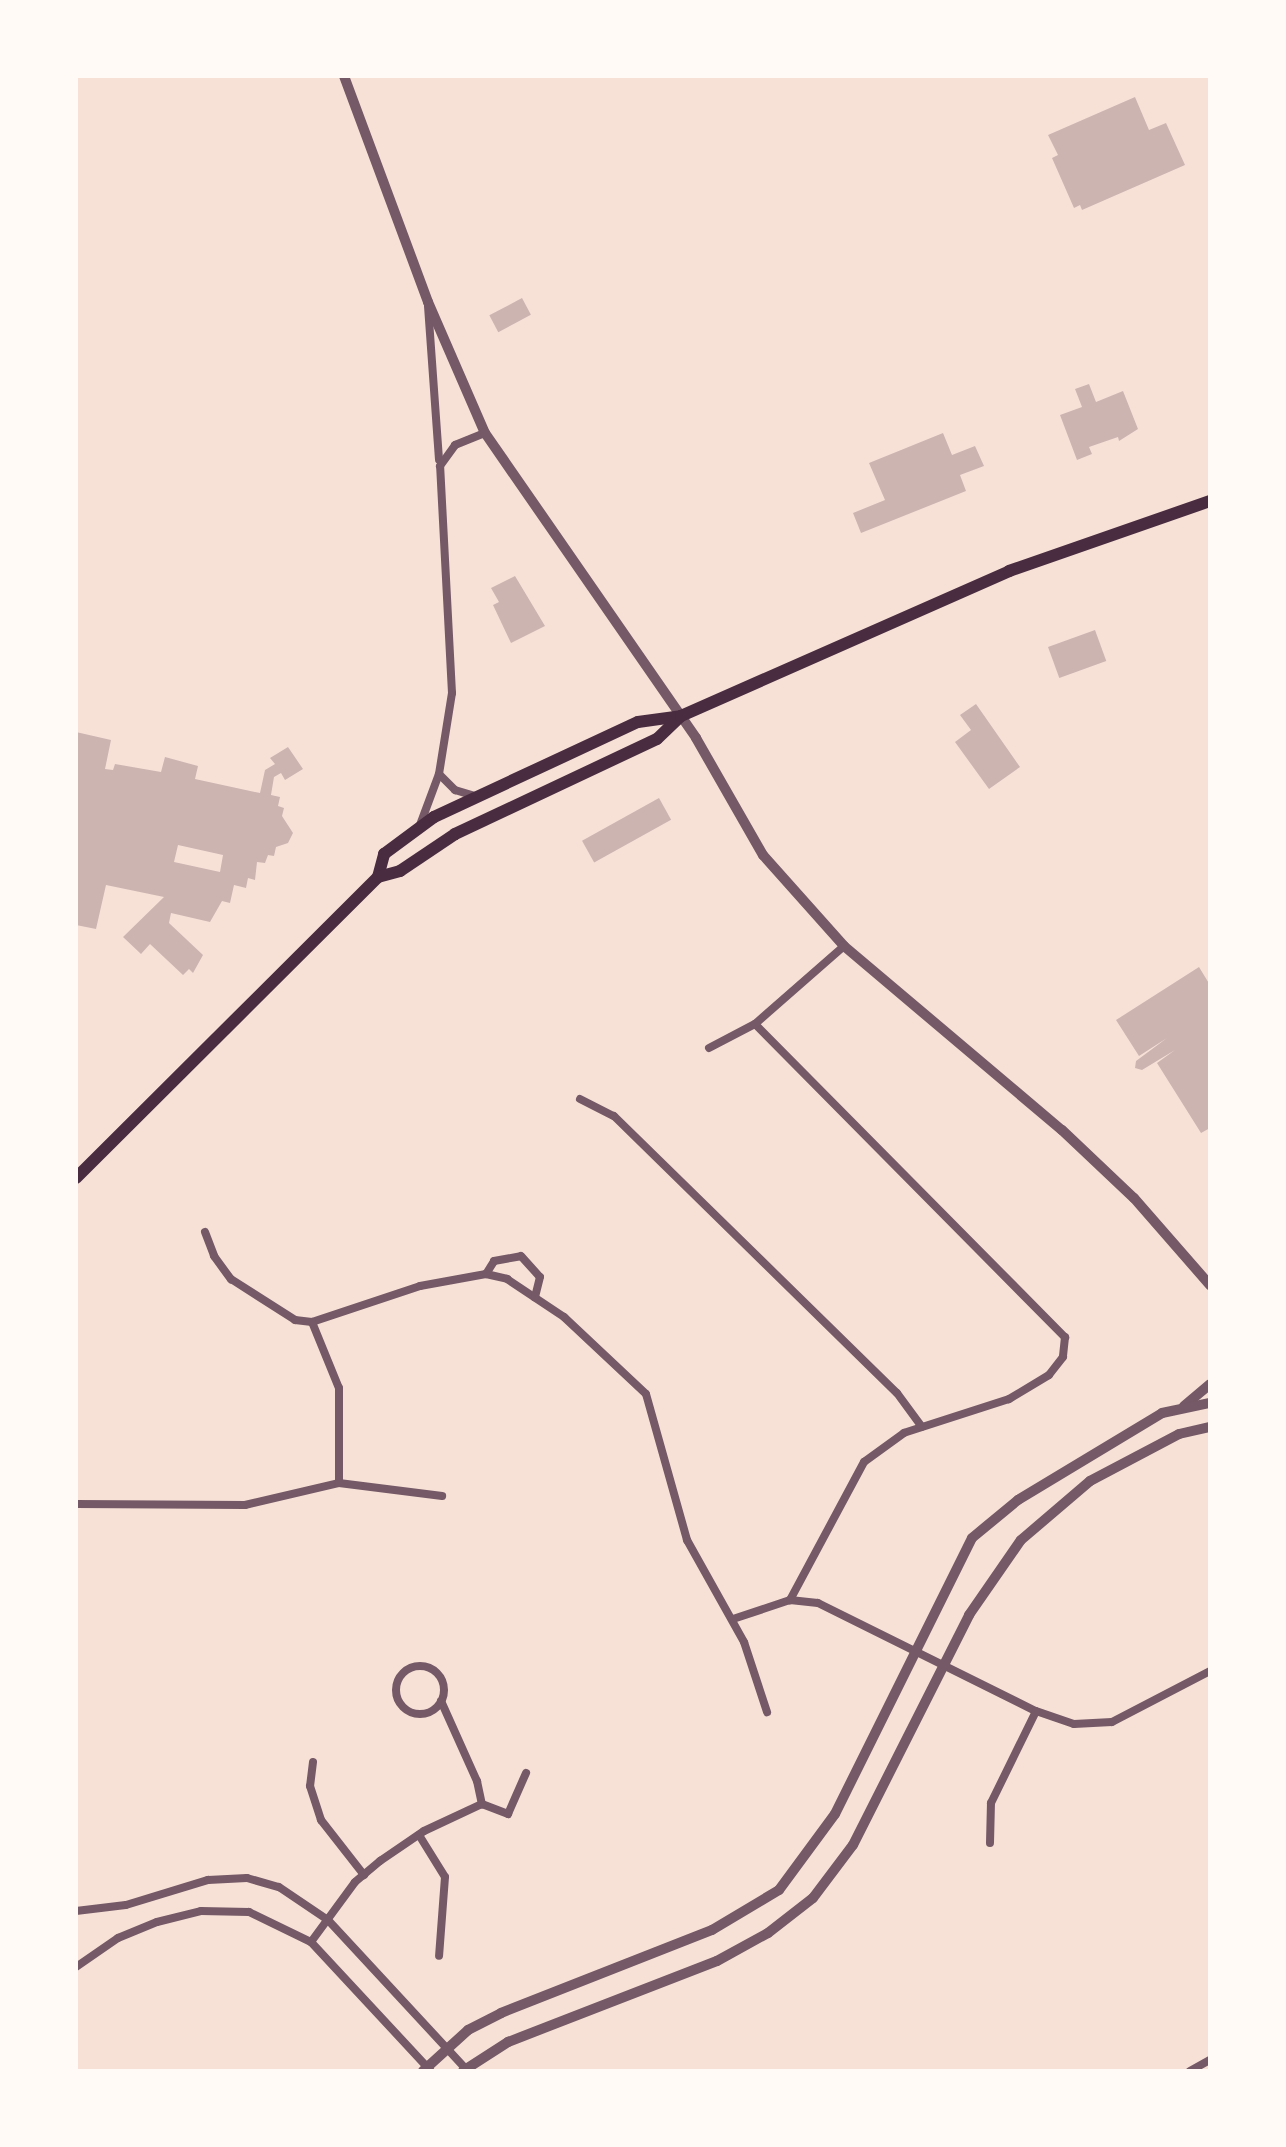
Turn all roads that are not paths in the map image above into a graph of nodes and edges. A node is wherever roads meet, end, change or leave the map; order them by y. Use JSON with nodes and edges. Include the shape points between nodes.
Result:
{"nodes":[{"id":1,"x":344,"y":76,"type":"edge"},
{"id":2,"x":428,"y":302,"type":"junction"},
{"id":3,"x":485,"y":433,"type":"junction"},
{"id":4,"x":440,"y":466,"type":"junction"},
{"id":5,"x":1210,"y":501,"type":"edge"},
{"id":6,"x":681,"y":716,"type":"junction"},
{"id":7,"x":439,"y":774,"type":"junction"},
{"id":8,"x":477,"y":796,"type":"junction"},
{"id":9,"x":420,"y":825,"type":"junction"},
{"id":10,"x":378,"y":877,"type":"junction"},
{"id":11,"x":844,"y":946,"type":"junction"},
{"id":12,"x":755,"y":1024,"type":"junction"},
{"id":13,"x":709,"y":1048,"type":"dead end"},
{"id":14,"x":580,"y":1099,"type":"dead end"},
{"id":15,"x":76,"y":1178,"type":"edge"},
{"id":16,"x":205,"y":1232,"type":"dead end"},
{"id":17,"x":486,"y":1274,"type":"junction"},
{"id":18,"x":1210,"y":1285,"type":"edge"},
{"id":19,"x":535,"y":1297,"type":"junction"},
{"id":20,"x":312,"y":1322,"type":"junction"},
{"id":21,"x":1210,"y":1384,"type":"edge"},
{"id":22,"x":1210,"y":1403,"type":"edge"},
{"id":23,"x":1182,"y":1407,"type":"junction"},
{"id":24,"x":922,"y":1427,"type":"junction"},
{"id":25,"x":1210,"y":1427,"type":"edge"},
{"id":26,"x":339,"y":1483,"type":"junction"},
{"id":27,"x":442,"y":1496,"type":"dead end"},
{"id":28,"x":76,"y":1504,"type":"edge"},
{"id":29,"x":790,"y":1600,"type":"junction"},
{"id":30,"x":733,"y":1619,"type":"junction"},
{"id":31,"x":914,"y":1652,"type":"junction"},
{"id":32,"x":945,"y":1665,"type":"junction"},
{"id":33,"x":1210,"y":1671,"type":"edge"},
{"id":34,"x":441,"y":1701,"type":"junction"},
{"id":35,"x":1036,"y":1711,"type":"junction"},
{"id":36,"x":767,"y":1712,"type":"dead end"},
{"id":37,"x":313,"y":1762,"type":"dead end"},
{"id":38,"x":526,"y":1773,"type":"dead end"},
{"id":39,"x":482,"y":1804,"type":"junction"},
{"id":40,"x":419,"y":1835,"type":"junction"},
{"id":41,"x":990,"y":1843,"type":"dead end"},
{"id":42,"x":364,"y":1875,"type":"junction"},
{"id":43,"x":76,"y":1911,"type":"edge"},
{"id":44,"x":328,"y":1920,"type":"junction"},
{"id":45,"x":311,"y":1942,"type":"junction"},
{"id":46,"x":439,"y":1956,"type":"dead end"},
{"id":47,"x":76,"y":1967,"type":"edge"},
{"id":48,"x":447,"y":2049,"type":"junction"},
{"id":49,"x":1210,"y":2060,"type":"edge"},
{"id":50,"x":427,"y":2070,"type":"edge"},
{"id":51,"x":465,"y":2070,"type":"edge"},
{"id":52,"x":1190,"y":2071,"type":"edge"}],
"edges":[{"from":1,"to":2,"type":"street"},
{"from":2,"to":3,"type":"street"},
{"from":2,"to":4,"type":"street"},
{"from":3,"to":4,"type":"street","via":[[455,445]]},
{"from":3,"to":6,"type":"street"},
{"from":4,"to":7,"type":"street","via":[[452,693]]},
{"from":5,"to":6,"type":"main road","via":[[1009,571]]},
{"from":6,"to":8,"type":"main road","via":[[638,722]]},
{"from":6,"to":10,"type":"main road","via":[[657,739],[455,834],[400,871]]},
{"from":6,"to":11,"type":"street","via":[[763,855]]},
{"from":7,"to":8,"type":"street","via":[[455,790]]},
{"from":7,"to":9,"type":"street"},
{"from":8,"to":9,"type":"main road"},
{"from":9,"to":10,"type":"main road","via":[[384,854]]},
{"from":10,"to":15,"type":"main road"},
{"from":11,"to":12,"type":"street"},
{"from":11,"to":18,"type":"street","via":[[1062,1130],[1176,1242]]},
{"from":12,"to":13,"type":"street"},
{"from":12,"to":24,"type":"street","via":[[1065,1337],[1063,1357],[1049,1375],[1009,1399]]},
{"from":14,"to":24,"type":"street","via":[[614,1116],[897,1393]]},
{"from":16,"to":20,"type":"street","via":[[231,1279],[295,1320]]},
{"from":17,"to":19,"type":"street","via":[[507,1279]]},
{"from":17,"to":19,"type":"street","via":[[494,1261],[521,1256],[540,1277]]},
{"from":17,"to":20,"type":"street","via":[[420,1286]]},
{"from":19,"to":30,"type":"street","via":[[564,1317],[646,1394],[687,1540]]},
{"from":20,"to":26,"type":"street","via":[[339,1388]]},
{"from":21,"to":23,"type":"street"},
{"from":22,"to":23,"type":"street"},
{"from":23,"to":31,"type":"street","via":[[1072,1466],[972,1538]]},
{"from":24,"to":29,"type":"street","via":[[864,1462]]},
{"from":25,"to":32,"type":"street","via":[[1179,1434],[1090,1481],[1021,1540],[969,1615]]},
{"from":26,"to":27,"type":"street"},
{"from":26,"to":28,"type":"street","via":[[245,1505]]},
{"from":29,"to":30,"type":"street"},
{"from":29,"to":31,"type":"street","via":[[818,1603]]},
{"from":30,"to":36,"type":"street"},
{"from":31,"to":32,"type":"street"},
{"from":31,"to":48,"type":"street","via":[[835,1814],[779,1890],[712,1930],[501,2013]]},
{"from":32,"to":35,"type":"street"},
{"from":32,"to":51,"type":"street","via":[[853,1845],[813,1898],[717,1961],[508,2042]]},
{"from":33,"to":35,"type":"street","via":[[1112,1722],[1074,1724]]},
{"from":34,"to":34,"type":"street","via":[[444,1687],[431,1669],[416,1666],[398,1680],[397,1696],[406,1709],[421,1714]]},
{"from":34,"to":39,"type":"street"},
{"from":35,"to":41,"type":"street","via":[[991,1803]]},
{"from":37,"to":42,"type":"street","via":[[310,1786],[321,1820]]},
{"from":38,"to":39,"type":"street","via":[[508,1814]]},
{"from":39,"to":40,"type":"street"},
{"from":40,"to":42,"type":"street"},
{"from":40,"to":46,"type":"street","via":[[445,1877]]},
{"from":42,"to":44,"type":"street"},
{"from":43,"to":44,"type":"street","via":[[126,1905],[228,1878],[279,1887]]},
{"from":44,"to":45,"type":"street"},
{"from":44,"to":48,"type":"street"},
{"from":45,"to":47,"type":"street","via":[[249,1912],[201,1911],[131,1932]]},
{"from":45,"to":50,"type":"street"},
{"from":48,"to":50,"type":"street"},
{"from":48,"to":51,"type":"street"},
{"from":49,"to":52,"type":"street"}]}
